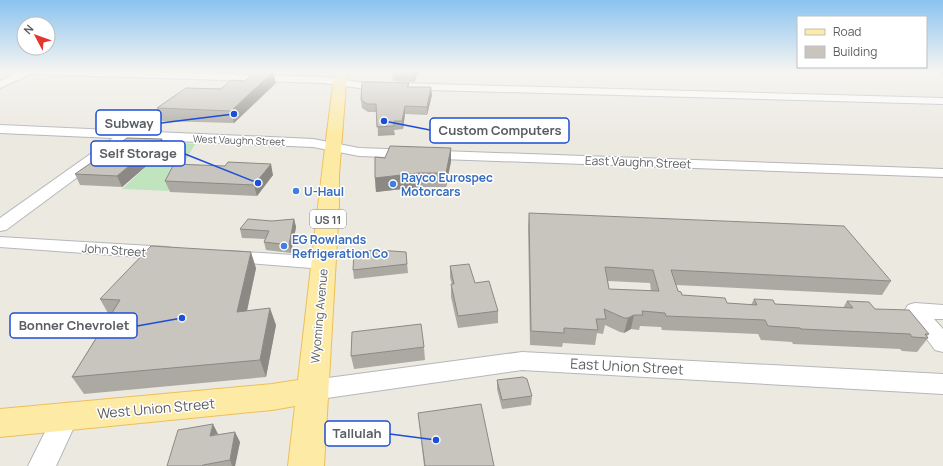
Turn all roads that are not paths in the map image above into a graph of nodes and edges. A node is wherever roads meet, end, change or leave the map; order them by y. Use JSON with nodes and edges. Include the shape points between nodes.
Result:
{"nodes":[{"id":1,"x":339,"y":93,"type":"edge"},
{"id":2,"x":642,"y":93,"type":"edge"},
{"id":3,"x":943,"y":101,"type":"edge"},
{"id":4,"x":0,"y":129,"type":"edge"},
{"id":5,"x":124,"y":136,"type":"junction"},
{"id":6,"x":334,"y":147,"type":"junction"},
{"id":7,"x":943,"y":173,"type":"edge"},
{"id":8,"x":0,"y":226,"type":"edge"},
{"id":9,"x":0,"y":242,"type":"edge"},
{"id":10,"x":182,"y":254,"type":"edge"},
{"id":11,"x":214,"y":256,"type":"edge"},
{"id":12,"x":324,"y":263,"type":"junction"},
{"id":13,"x":943,"y":312,"type":"edge"},
{"id":14,"x":943,"y":344,"type":"edge"},
{"id":15,"x":943,"y":384,"type":"edge"},
{"id":16,"x":313,"y":390,"type":"junction"},
{"id":17,"x":66,"y":416,"type":"junction"},
{"id":18,"x":0,"y":423,"type":"edge"},
{"id":19,"x":42,"y":466,"type":"edge"},
{"id":20,"x":306,"y":466,"type":"edge"}],
"edges":[{"from":1,"to":6,"type":"main road","name":"Wyoming Avenue","number":"US 11"},
{"from":2,"to":3,"type":"street"},
{"from":4,"to":5,"type":"street","name":"West Vaughn Street"},
{"from":5,"to":6,"type":"street","name":"West Vaughn Street","via":[[313,143]]},
{"from":5,"to":8,"type":"street"},
{"from":6,"to":7,"type":"street","name":"East Vaughn Street","via":[[359,152]]},
{"from":6,"to":12,"type":"main road","name":"Wyoming Avenue","number":"US 11"},
{"from":9,"to":10,"type":"street","name":"John Street"},
{"from":11,"to":12,"type":"street"},
{"from":12,"to":16,"type":"main road","name":"Wyoming Avenue","number":"US 11"},
{"from":13,"to":14,"type":"street","via":[[915,310]]},
{"from":15,"to":16,"type":"street","name":"East Union Street","via":[[522,361]]},
{"from":16,"to":17,"type":"main road","name":"West Union Street","via":[[272,397]]},
{"from":16,"to":20,"type":"main road","name":"Wyoming Avenue","number":"US 11"},
{"from":17,"to":18,"type":"main road","name":"West Union Street"},
{"from":17,"to":19,"type":"street"}]}
